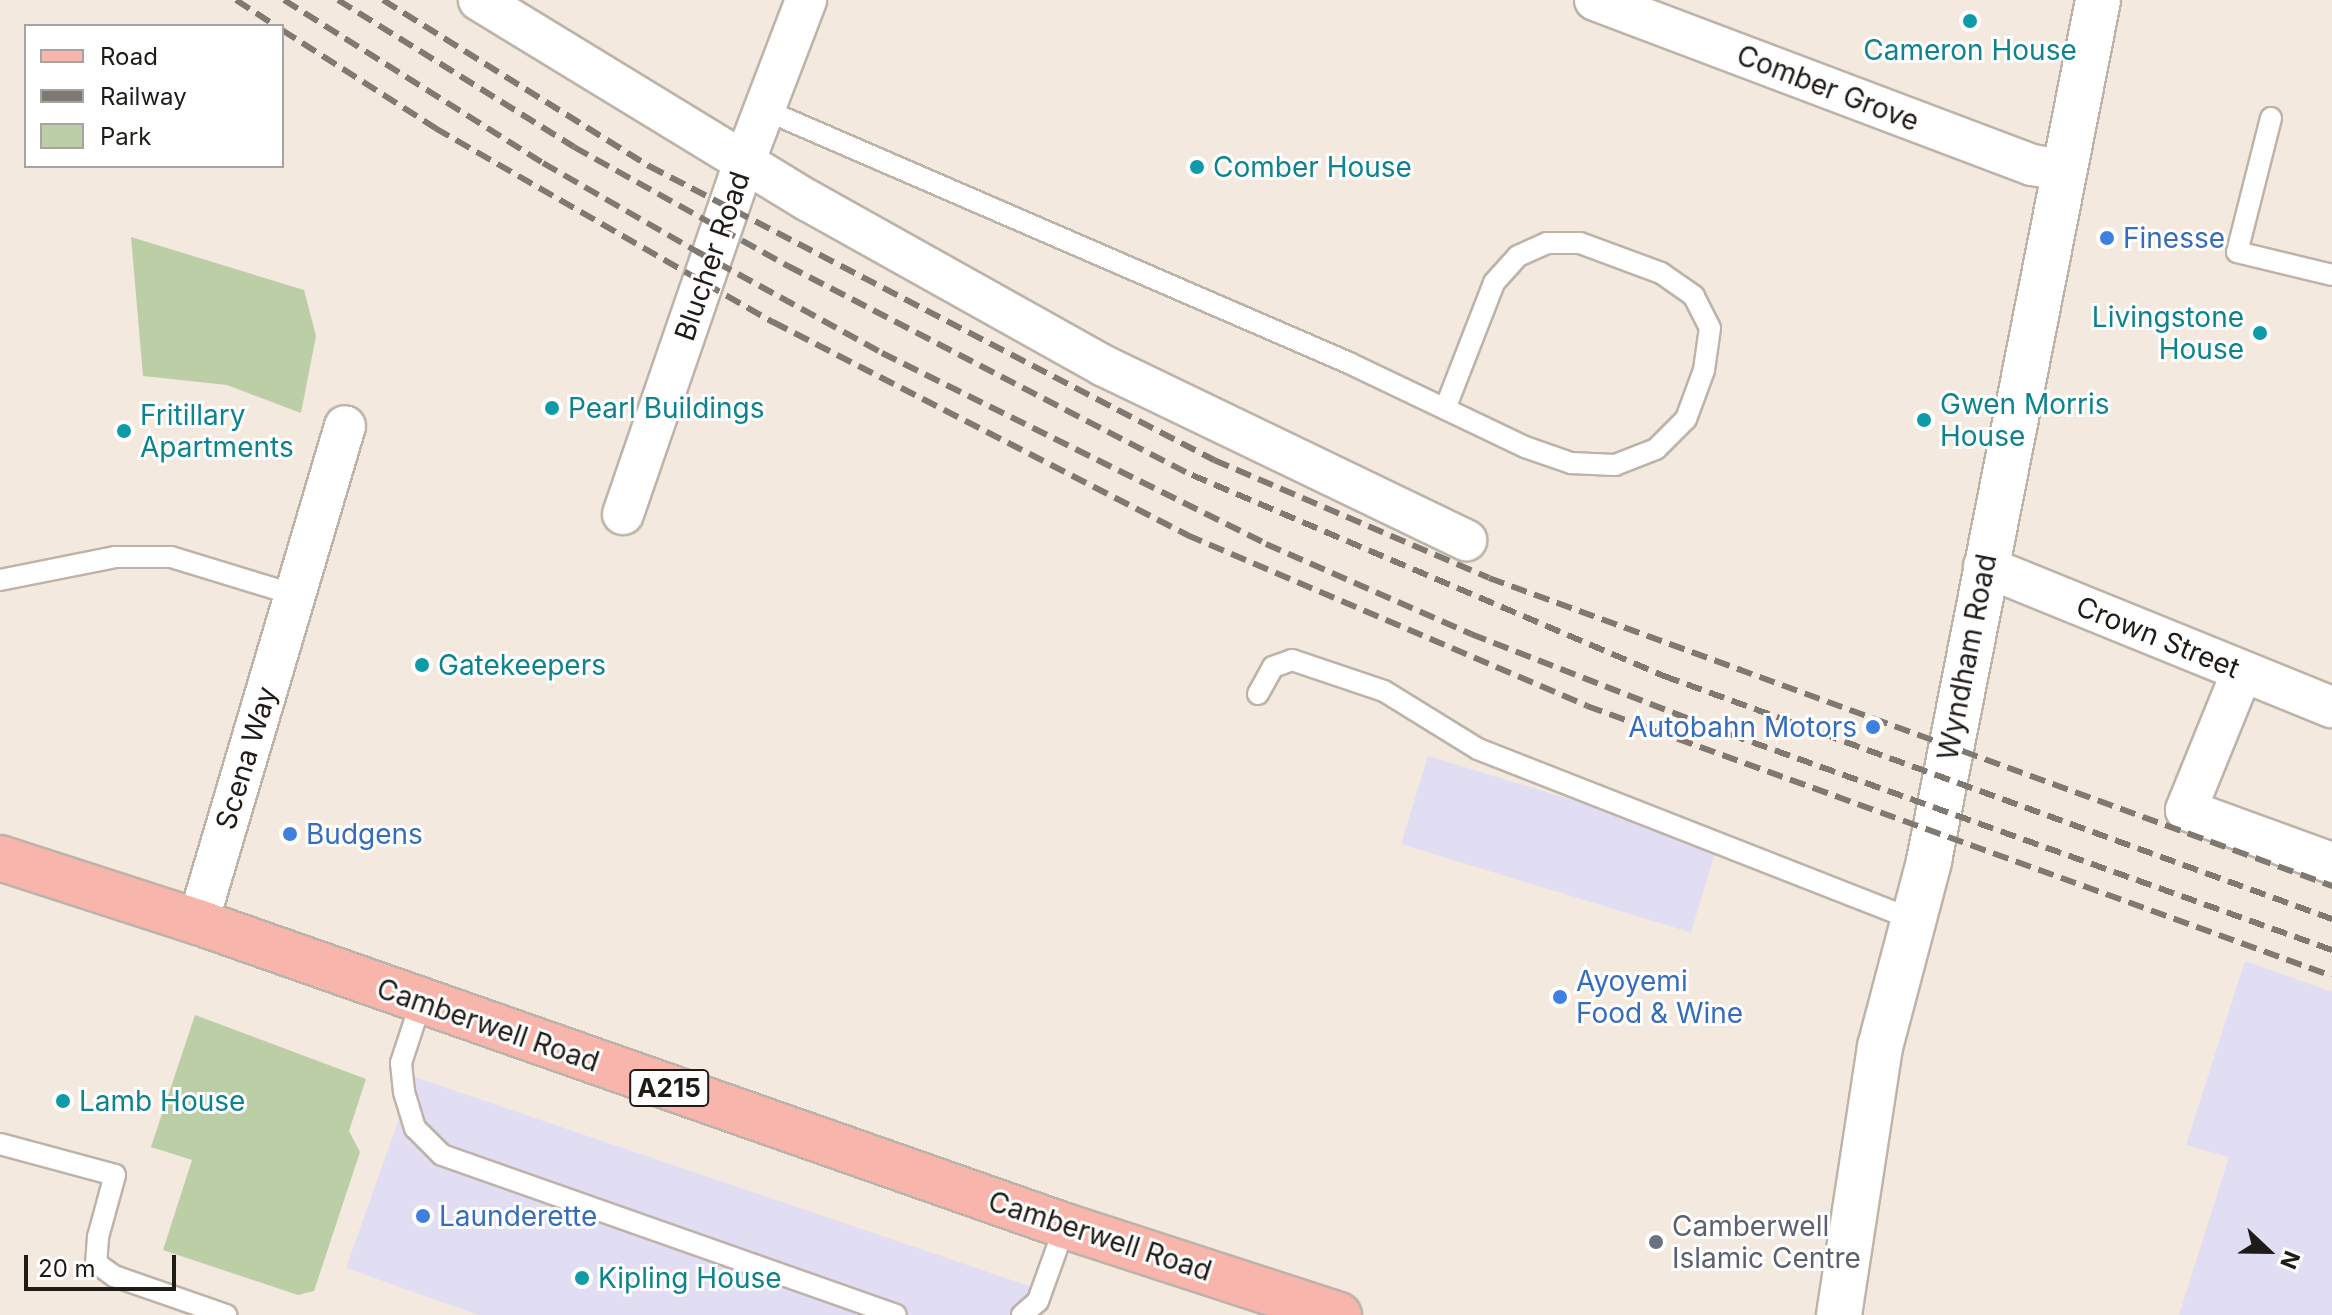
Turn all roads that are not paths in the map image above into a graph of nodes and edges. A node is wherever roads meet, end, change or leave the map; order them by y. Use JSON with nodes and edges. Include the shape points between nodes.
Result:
{"nodes":[{"id":1,"x":479,"y":0,"type":"edge"},
{"id":2,"x":806,"y":0,"type":"edge"},
{"id":3,"x":1595,"y":0,"type":"edge"},
{"id":4,"x":2098,"y":0,"type":"edge"},
{"id":5,"x":763,"y":109,"type":"junction"},
{"id":6,"x":2271,"y":118,"type":"dead end"},
{"id":7,"x":745,"y":160,"type":"junction"},
{"id":8,"x":2062,"y":170,"type":"junction"},
{"id":9,"x":2332,"y":275,"type":"edge"},
{"id":10,"x":1445,"y":409,"type":"junction"},
{"id":11,"x":345,"y":426,"type":"dead end"},
{"id":12,"x":623,"y":514,"type":"dead end"},
{"id":13,"x":1466,"y":540,"type":"dead end"},
{"id":14,"x":1984,"y":566,"type":"junction"},
{"id":15,"x":0,"y":580,"type":"edge"},
{"id":16,"x":295,"y":595,"type":"junction"},
{"id":17,"x":2242,"y":672,"type":"junction"},
{"id":18,"x":1258,"y":694,"type":"dead end"},
{"id":19,"x":2332,"y":707,"type":"edge"},
{"id":20,"x":0,"y":858,"type":"edge"},
{"id":21,"x":2332,"y":863,"type":"edge"},
{"id":22,"x":1910,"y":918,"type":"junction"},
{"id":23,"x":198,"y":922,"type":"junction"},
{"id":24,"x":421,"y":1002,"type":"junction"},
{"id":25,"x":0,"y":1144,"type":"edge"},
{"id":26,"x":1065,"y":1226,"type":"junction"},
{"id":27,"x":176,"y":1307,"type":"edge"},
{"id":28,"x":226,"y":1315,"type":"edge"},
{"id":29,"x":896,"y":1315,"type":"edge"},
{"id":30,"x":1022,"y":1315,"type":"edge"},
{"id":31,"x":1339,"y":1315,"type":"edge"},
{"id":32,"x":1839,"y":1315,"type":"edge"}],
"edges":[{"from":1,"to":7,"type":"street"},
{"from":2,"to":5,"type":"street","name":"Blucher Road"},
{"from":3,"to":8,"type":"street","name":"Comber Grove","via":[[2032,165]]},
{"from":4,"to":8,"type":"street","name":"Wyndham Road"},
{"from":5,"to":7,"type":"street","name":"Blucher Road"},
{"from":5,"to":10,"type":"lane"},
{"from":6,"to":9,"type":"lane","via":[[2237,252]]},
{"from":7,"to":12,"type":"street","name":"Blucher Road"},
{"from":7,"to":13,"type":"street","via":[[1104,366]]},
{"from":8,"to":14,"type":"street","name":"Wyndham Road"},
{"from":10,"to":10,"type":"lane","via":[[1571,463],[1615,465],[1656,449],[1686,419],[1704,370],[1710,328],[1694,296],[1661,273],[1580,243],[1547,243],[1518,256],[1494,283]]},
{"from":11,"to":16,"type":"street","name":"Scena Way"},
{"from":14,"to":17,"type":"street","name":"Crown Street"},
{"from":14,"to":22,"type":"street","name":"Wyndham Road","via":[[1929,861]]},
{"from":15,"to":16,"type":"lane","via":[[115,557],[171,557]]},
{"from":16,"to":23,"type":"street","name":"Scena Way"},
{"from":17,"to":19,"type":"street","name":"Crown Street"},
{"from":17,"to":21,"type":"street","via":[[2186,810]]},
{"from":18,"to":22,"type":"lane","via":[[1282,660],[1358,682],[1400,700],[1478,749]]},
{"from":20,"to":23,"type":"main road","name":"Camberwell Road","number":"A215"},
{"from":22,"to":32,"type":"street","name":"Wyndham Road","via":[[1880,1047]]},
{"from":23,"to":24,"type":"main road","name":"Camberwell Road","number":"A215"},
{"from":24,"to":26,"type":"main road","name":"Camberwell Road","number":"A215"},
{"from":24,"to":29,"type":"lane","via":[[401,1063],[404,1092],[415,1128],[442,1155]]},
{"from":25,"to":27,"type":"lane","via":[[115,1175],[96,1263]]},
{"from":26,"to":30,"type":"lane","via":[[1038,1301]]},
{"from":26,"to":31,"type":"main road","name":"Camberwell Road","number":"A215"},
{"from":27,"to":28,"type":"lane"}]}
